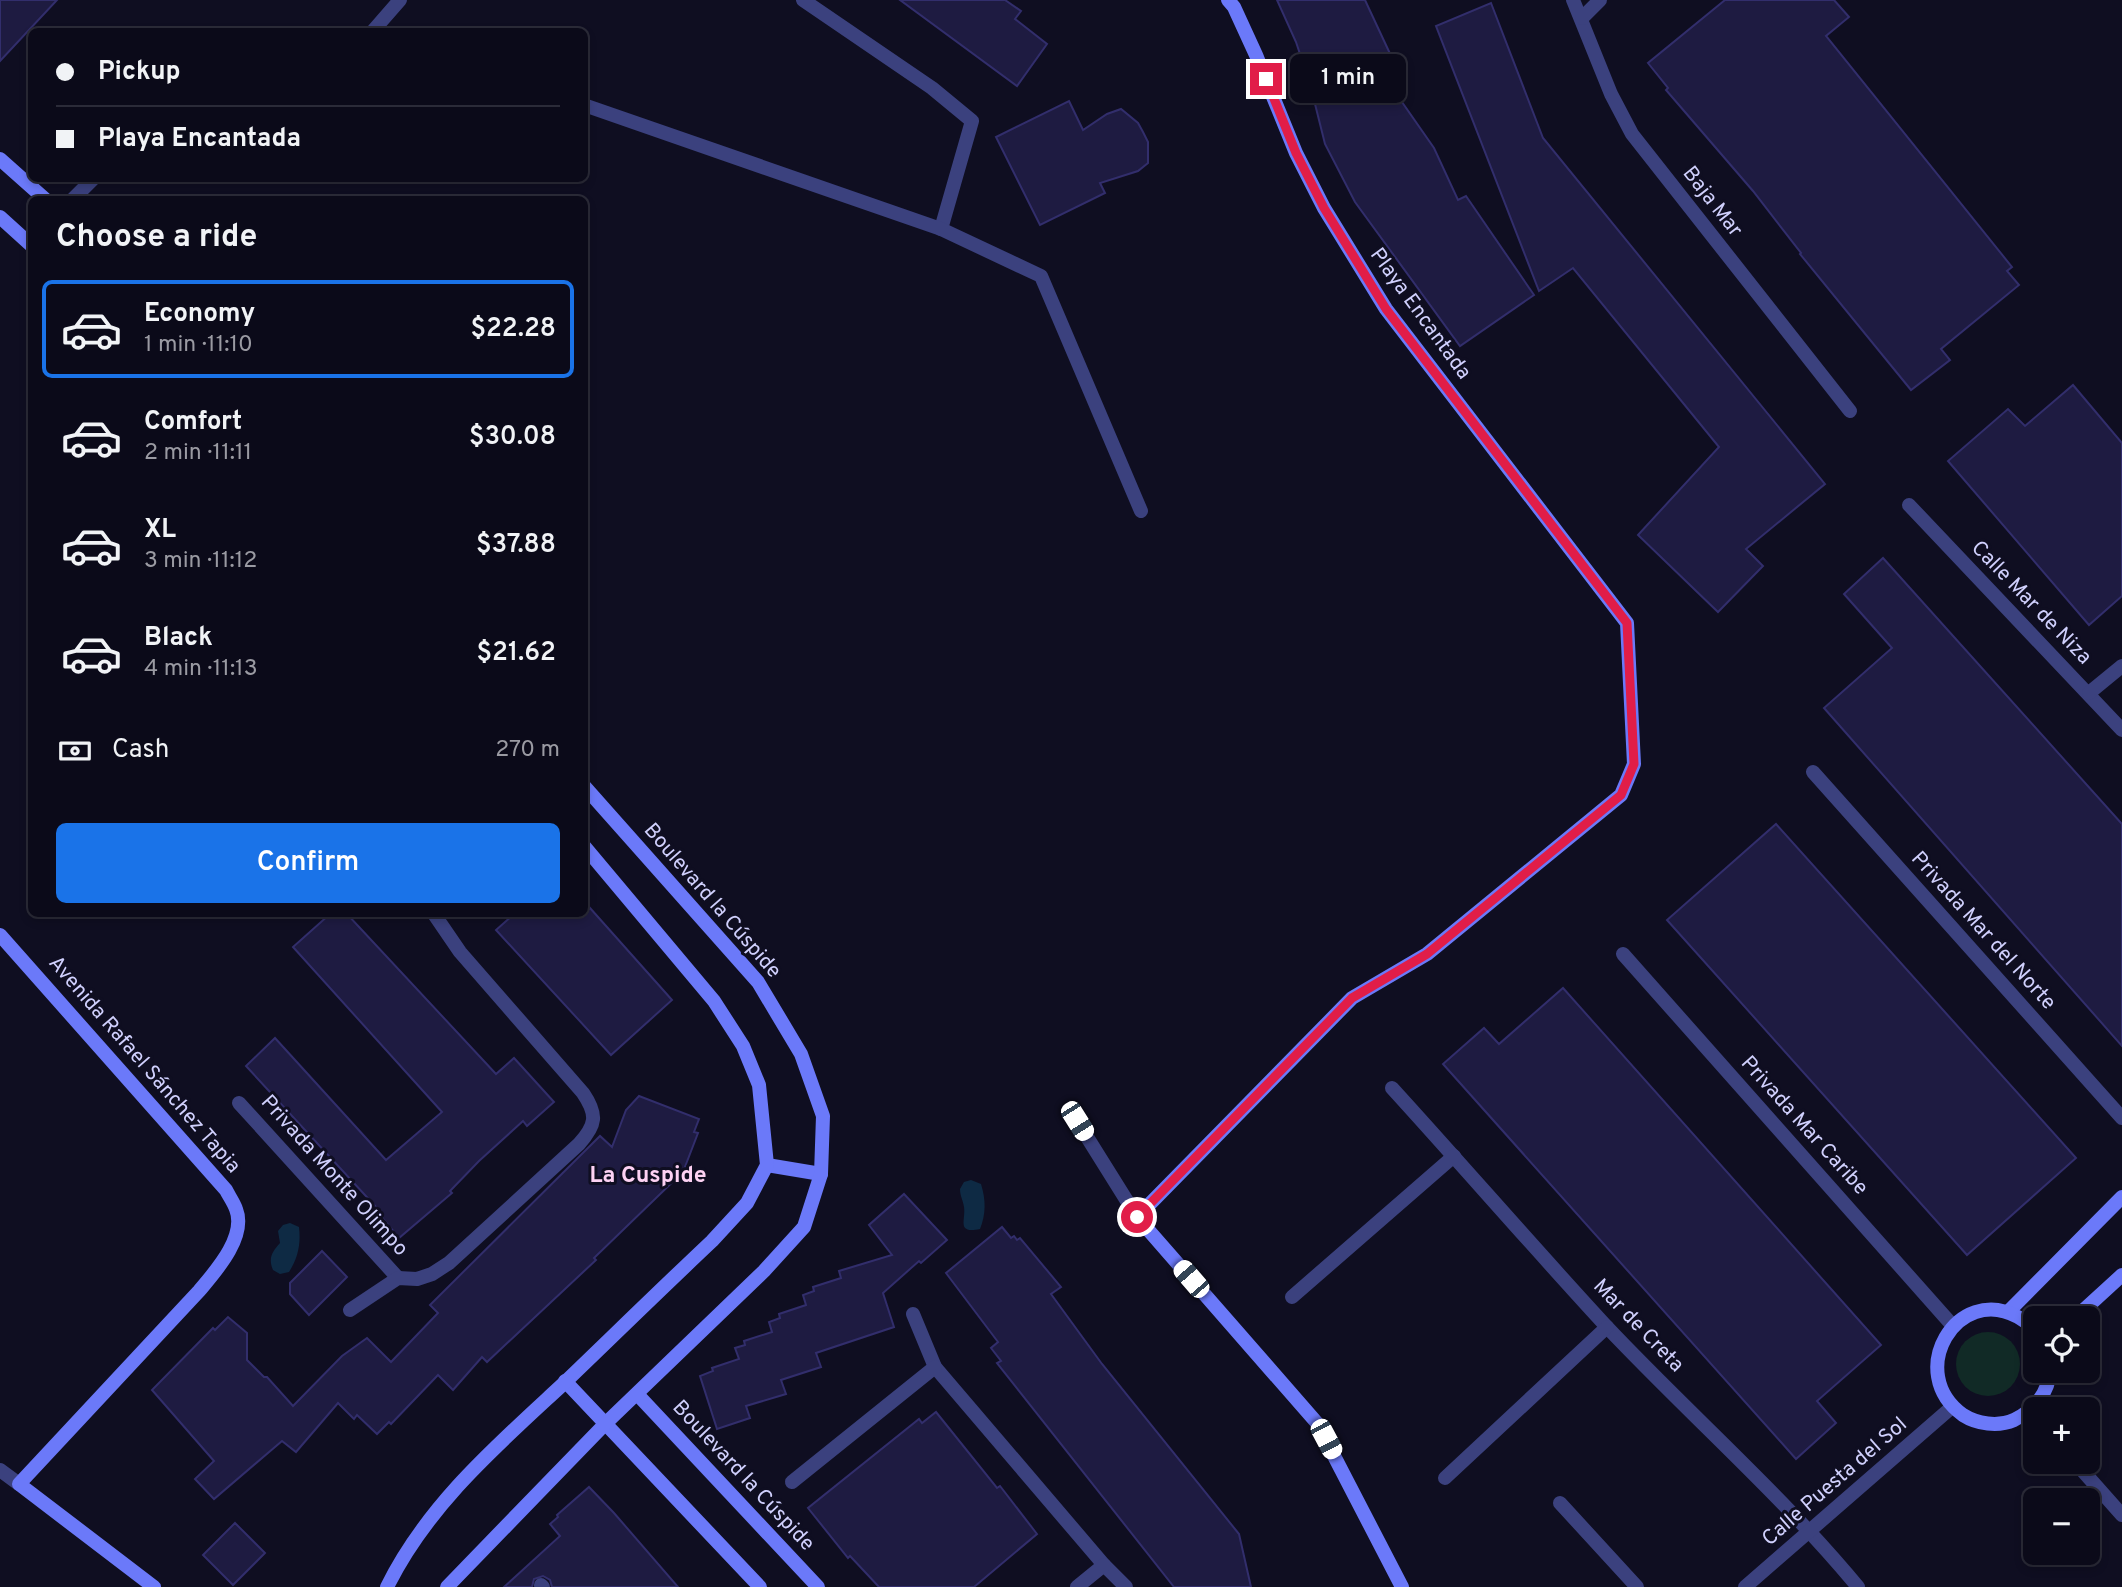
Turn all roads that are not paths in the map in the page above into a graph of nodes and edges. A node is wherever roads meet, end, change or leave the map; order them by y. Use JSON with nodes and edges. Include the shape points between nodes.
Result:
{"nodes":[{"id":1,"x":400,"y":0,"type":"edge"},
{"id":2,"x":803,"y":0,"type":"edge"},
{"id":3,"x":1228,"y":0,"type":"edge"},
{"id":4,"x":1573,"y":0,"type":"edge"},
{"id":5,"x":1600,"y":0,"type":"edge"},
{"id":6,"x":1581,"y":18,"type":"junction"},
{"id":7,"x":376,"y":28,"type":"edge"},
{"id":8,"x":588,"y":106,"type":"edge"},
{"id":9,"x":0,"y":159,"type":"edge"},
{"id":10,"x":90,"y":182,"type":"edge"},
{"id":11,"x":42,"y":196,"type":"edge"},
{"id":12,"x":76,"y":196,"type":"edge"},
{"id":13,"x":0,"y":217,"type":"edge"},
{"id":14,"x":941,"y":229,"type":"junction"},
{"id":15,"x":28,"y":240,"type":"edge"},
{"id":16,"x":1850,"y":411,"type":"dead end"},
{"id":17,"x":1909,"y":505,"type":"dead end"},
{"id":18,"x":1141,"y":511,"type":"dead end"},
{"id":19,"x":2122,"y":666,"type":"edge"},
{"id":20,"x":2089,"y":693,"type":"junction"},
{"id":21,"x":2122,"y":730,"type":"edge"},
{"id":22,"x":1813,"y":772,"type":"dead end"},
{"id":23,"x":588,"y":791,"type":"edge"},
{"id":24,"x":588,"y":851,"type":"edge"},
{"id":25,"x":436,"y":917,"type":"edge"},
{"id":26,"x":0,"y":935,"type":"edge"},
{"id":27,"x":1623,"y":954,"type":"dead end"},
{"id":28,"x":1392,"y":1088,"type":"dead end"},
{"id":29,"x":239,"y":1103,"type":"dead end"},
{"id":30,"x":2122,"y":1118,"type":"edge"},
{"id":31,"x":1077,"y":1121,"type":"dead end"},
{"id":32,"x":1454,"y":1156,"type":"junction"},
{"id":33,"x":767,"y":1165,"type":"junction"},
{"id":34,"x":821,"y":1174,"type":"junction"},
{"id":35,"x":2122,"y":1197,"type":"edge"},
{"id":36,"x":1137,"y":1217,"type":"junction"},
{"id":37,"x":2122,"y":1275,"type":"edge"},
{"id":38,"x":398,"y":1278,"type":"junction"},
{"id":39,"x":1292,"y":1297,"type":"dead end"},
{"id":40,"x":2088,"y":1306,"type":"edge"},
{"id":41,"x":349,"y":1310,"type":"dead end"},
{"id":42,"x":2008,"y":1311,"type":"junction"},
{"id":43,"x":913,"y":1314,"type":"dead end"},
{"id":44,"x":2023,"y":1321,"type":"edge"},
{"id":45,"x":1953,"y":1326,"type":"junction"},
{"id":46,"x":1607,"y":1327,"type":"junction"},
{"id":47,"x":934,"y":1367,"type":"junction"},
{"id":48,"x":565,"y":1381,"type":"junction"},
{"id":49,"x":637,"y":1394,"type":"junction"},
{"id":50,"x":1952,"y":1407,"type":"junction"},
{"id":51,"x":2023,"y":1418,"type":"edge"},
{"id":52,"x":606,"y":1423,"type":"junction"},
{"id":53,"x":0,"y":1470,"type":"edge"},
{"id":54,"x":2086,"y":1474,"type":"edge"},
{"id":55,"x":1445,"y":1478,"type":"dead end"},
{"id":56,"x":792,"y":1482,"type":"dead end"},
{"id":57,"x":19,"y":1484,"type":"junction"},
{"id":58,"x":1560,"y":1503,"type":"dead end"},
{"id":59,"x":2122,"y":1515,"type":"edge"},
{"id":60,"x":1809,"y":1533,"type":"junction"},
{"id":61,"x":1104,"y":1565,"type":"junction"},
{"id":62,"x":154,"y":1587,"type":"edge"},
{"id":63,"x":387,"y":1587,"type":"edge"},
{"id":64,"x":447,"y":1587,"type":"edge"},
{"id":65,"x":760,"y":1587,"type":"edge"},
{"id":66,"x":818,"y":1587,"type":"edge"},
{"id":67,"x":1077,"y":1587,"type":"edge"},
{"id":68,"x":1126,"y":1587,"type":"edge"},
{"id":69,"x":1402,"y":1587,"type":"edge"},
{"id":70,"x":1637,"y":1587,"type":"edge"},
{"id":71,"x":1745,"y":1587,"type":"edge"},
{"id":72,"x":1858,"y":1587,"type":"edge"}],
"edges":[{"from":1,"to":7,"type":"street"},
{"from":2,"to":14,"type":"street","via":[[932,88],[972,121]]},
{"from":3,"to":36,"type":"street","name":"Playa Encantada","via":[[1296,153],[1354,260],[1386,309],[1627,623],[1634,764],[1621,795],[1427,954],[1352,998]]},
{"from":4,"to":6,"type":"street","name":"Baja Mar"},
{"from":5,"to":6,"type":"street"},
{"from":6,"to":16,"type":"street","name":"Baja Mar","via":[[1632,134]]},
{"from":8,"to":14,"type":"street"},
{"from":9,"to":11,"type":"street"},
{"from":10,"to":12,"type":"street"},
{"from":13,"to":15,"type":"street"},
{"from":14,"to":18,"type":"street","via":[[1041,276]]},
{"from":17,"to":20,"type":"street","name":"Calle Mar de Niza"},
{"from":19,"to":20,"type":"street"},
{"from":20,"to":21,"type":"street","name":"Calle Mar de Niza"},
{"from":22,"to":30,"type":"street","name":"Privada Mar del Norte"},
{"from":23,"to":34,"type":"street","name":"Boulevard la Cúspide","via":[[758,982],[801,1054],[823,1116]]},
{"from":24,"to":33,"type":"street","via":[[714,1001],[743,1046],[759,1085]]},
{"from":25,"to":38,"type":"street","name":"Privada Monte Olimpo","via":[[460,952],[583,1093],[592,1105],[594,1121],[579,1144],[449,1263],[424,1277]]},
{"from":26,"to":57,"type":"street","name":"Avenida Rafael Sánchez Tapia","via":[[226,1190],[238,1212],[227,1258]]},
{"from":27,"to":45,"type":"street","name":"Privada Mar Caribe"},
{"from":28,"to":32,"type":"street","name":"Mar de Creta"},
{"from":29,"to":38,"type":"street","name":"Privada Monte Olimpo"},
{"from":31,"to":36,"type":"street"},
{"from":32,"to":39,"type":"street"},
{"from":32,"to":46,"type":"street","name":"Mar de Creta"},
{"from":33,"to":34,"type":"street"},
{"from":33,"to":48,"type":"street","via":[[747,1203],[712,1241]]},
{"from":34,"to":49,"type":"street","name":"Boulevard la Cúspide","via":[[804,1227]]},
{"from":35,"to":42,"type":"street"},
{"from":36,"to":69,"type":"street","via":[[1317,1423]]},
{"from":37,"to":40,"type":"street"},
{"from":38,"to":41,"type":"street","name":"Privada Monte Olimpo"},
{"from":42,"to":44,"type":"street"},
{"from":42,"to":45,"type":"street","via":[[1969,1315]]},
{"from":43,"to":47,"type":"street"},
{"from":45,"to":50,"type":"street","via":[[1940,1345],[1936,1367],[1940,1389]]},
{"from":46,"to":55,"type":"street"},
{"from":46,"to":60,"type":"street","name":"Mar de Creta"},
{"from":47,"to":56,"type":"street"},
{"from":47,"to":61,"type":"street"},
{"from":48,"to":52,"type":"street"},
{"from":48,"to":63,"type":"street","via":[[433,1513]]},
{"from":49,"to":52,"type":"street","name":"Boulevard la Cúspide"},
{"from":49,"to":66,"type":"street","name":"Boulevard la Cúspide"},
{"from":50,"to":51,"type":"street","via":[[1969,1419],[1990,1424]]},
{"from":50,"to":60,"type":"street","name":"Calle Puesta del Sol"},
{"from":52,"to":64,"type":"street","name":"Boulevard la Cúspide"},
{"from":52,"to":65,"type":"street"},
{"from":53,"to":57,"type":"street"},
{"from":54,"to":59,"type":"street"},
{"from":57,"to":62,"type":"street"},
{"from":58,"to":70,"type":"street"},
{"from":60,"to":71,"type":"street","name":"Calle Puesta del Sol"},
{"from":60,"to":72,"type":"street","name":"Mar de Creta"},
{"from":61,"to":67,"type":"street"},
{"from":61,"to":68,"type":"street"}]}
